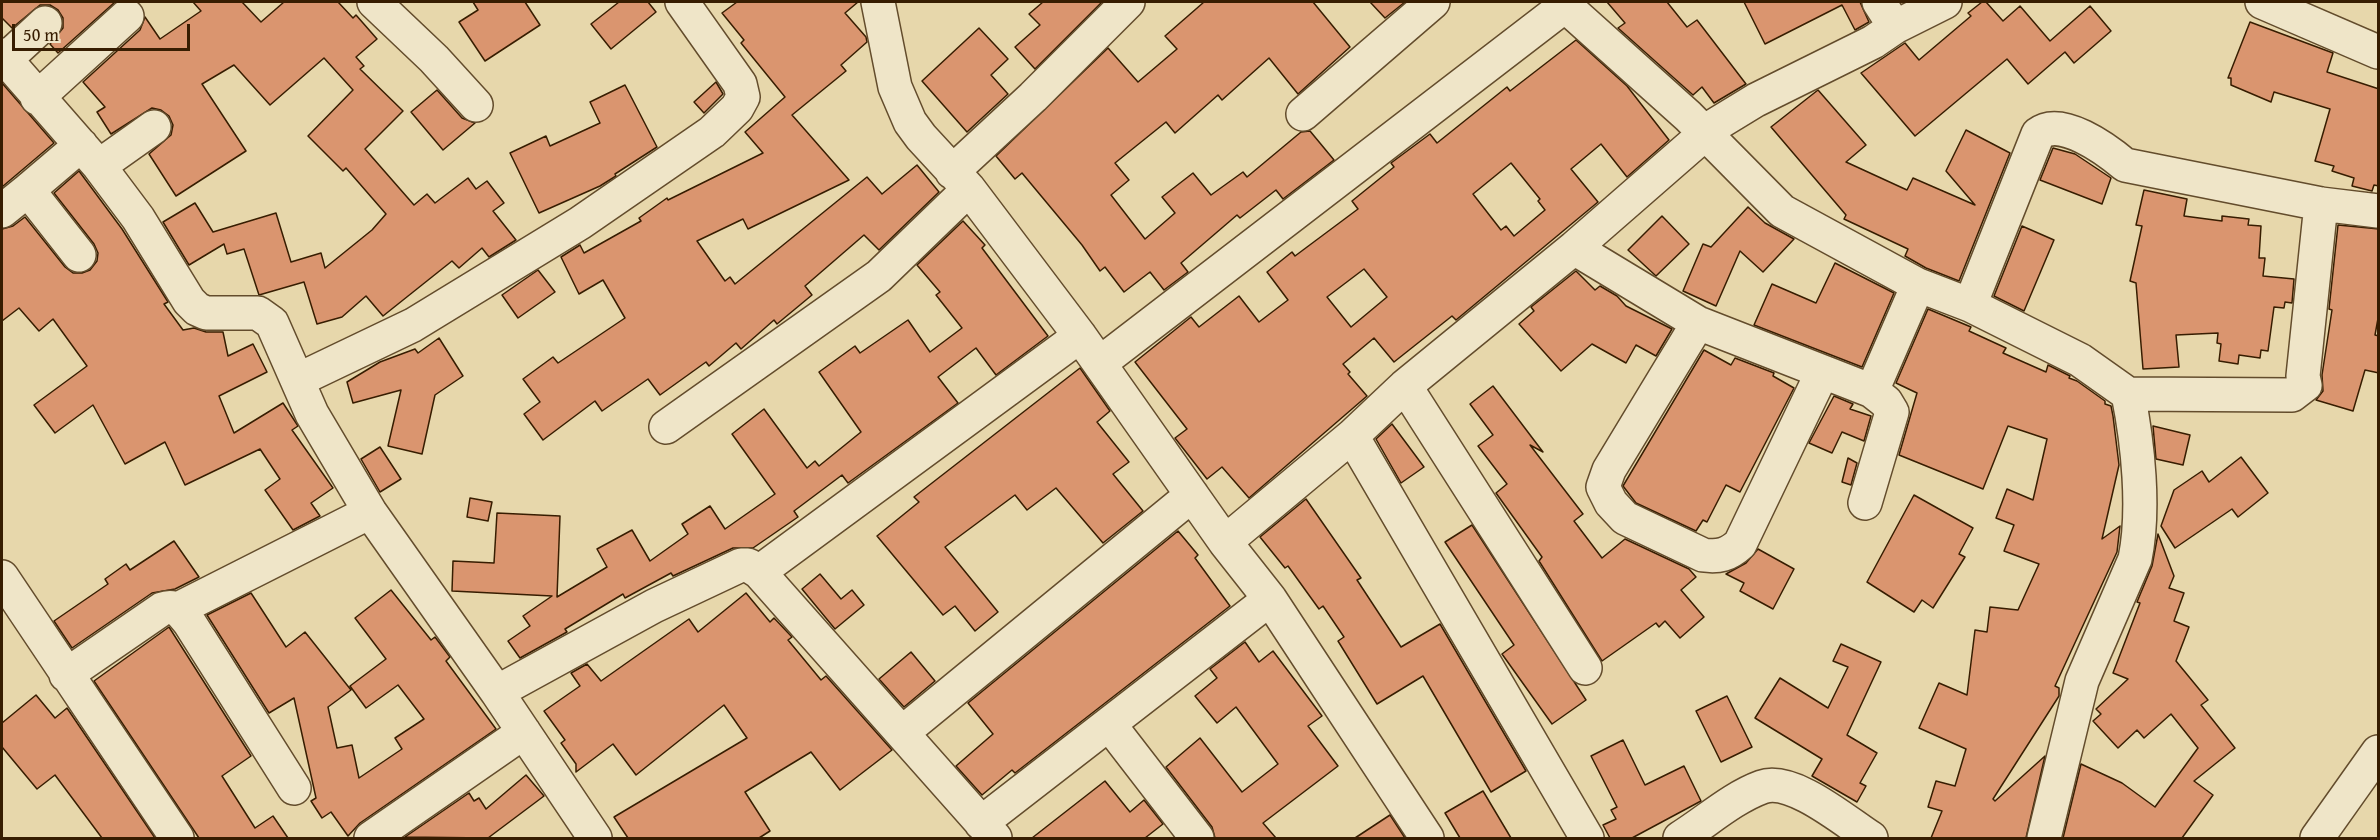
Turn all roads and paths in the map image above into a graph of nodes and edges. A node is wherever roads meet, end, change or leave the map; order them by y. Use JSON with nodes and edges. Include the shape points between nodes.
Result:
{"nodes":[{"id":1,"x":374,"y":2,"type":"edge"},
{"id":2,"x":682,"y":2,"type":"edge"},
{"id":3,"x":878,"y":2,"type":"edge"},
{"id":4,"x":1128,"y":2,"type":"edge"},
{"id":5,"x":1433,"y":2,"type":"edge"},
{"id":6,"x":1945,"y":2,"type":"edge"},
{"id":7,"x":2262,"y":2,"type":"edge"},
{"id":8,"x":1564,"y":3,"type":"edge"},
{"id":9,"x":1887,"y":14,"type":"edge"},
{"id":10,"x":127,"y":16,"type":"dead end"},
{"id":11,"x":45,"y":23,"type":"dead end"},
{"id":12,"x":2379,"y":52,"type":"edge"},
{"id":13,"x":3,"y":58,"type":"edge"},
{"id":14,"x":37,"y":98,"type":"junction"},
{"id":15,"x":476,"y":105,"type":"dead end"},
{"id":16,"x":1303,"y":114,"type":"dead end"},
{"id":17,"x":154,"y":127,"type":"dead end"},
{"id":18,"x":1707,"y":133,"type":"junction"},
{"id":19,"x":90,"y":155,"type":"junction"},
{"id":20,"x":960,"y":180,"type":"junction"},
{"id":21,"x":28,"y":190,"type":"junction"},
{"id":22,"x":2321,"y":204,"type":"junction"},
{"id":23,"x":2,"y":211,"type":"edge"},
{"id":24,"x":2379,"y":211,"type":"edge"},
{"id":25,"x":1574,"y":248,"type":"junction"},
{"id":26,"x":79,"y":255,"type":"dead end"},
{"id":27,"x":1918,"y":285,"type":"junction"},
{"id":28,"x":1970,"y":305,"type":"junction"},
{"id":29,"x":1698,"y":323,"type":"junction"},
{"id":30,"x":1080,"y":336,"type":"junction"},
{"id":31,"x":1100,"y":363,"type":"junction"},
{"id":32,"x":1822,"y":373,"type":"junction"},
{"id":33,"x":298,"y":380,"type":"junction"},
{"id":34,"x":1405,"y":386,"type":"junction"},
{"id":35,"x":1872,"y":391,"type":"junction"},
{"id":36,"x":2128,"y":394,"type":"junction"},
{"id":37,"x":666,"y":427,"type":"dead end"},
{"id":38,"x":1352,"y":436,"type":"junction"},
{"id":39,"x":1192,"y":495,"type":"junction"},
{"id":40,"x":1865,"y":503,"type":"dead end"},
{"id":41,"x":370,"y":512,"type":"junction"},
{"id":42,"x":1225,"y":542,"type":"junction"},
{"id":43,"x":759,"y":572,"type":"junction"},
{"id":44,"x":2,"y":577,"type":"edge"},
{"id":45,"x":1270,"y":599,"type":"junction"},
{"id":46,"x":178,"y":609,"type":"junction"},
{"id":47,"x":1586,"y":668,"type":"dead end"},
{"id":48,"x":66,"y":675,"type":"junction"},
{"id":49,"x":497,"y":692,"type":"junction"},
{"id":50,"x":1109,"y":724,"type":"junction"},
{"id":51,"x":524,"y":732,"type":"junction"},
{"id":52,"x":903,"y":732,"type":"junction"},
{"id":53,"x":2379,"y":752,"type":"edge"},
{"id":54,"x":294,"y":788,"type":"dead end"},
{"id":55,"x":988,"y":831,"type":"edge"},
{"id":56,"x":177,"y":838,"type":"edge"},
{"id":57,"x":371,"y":838,"type":"edge"},
{"id":58,"x":595,"y":838,"type":"edge"},
{"id":59,"x":1197,"y":838,"type":"edge"},
{"id":60,"x":1427,"y":838,"type":"edge"},
{"id":61,"x":1587,"y":838,"type":"edge"},
{"id":62,"x":1680,"y":838,"type":"edge"},
{"id":63,"x":1871,"y":838,"type":"edge"},
{"id":64,"x":2044,"y":838,"type":"edge"},
{"id":65,"x":2317,"y":838,"type":"edge"}],
"edges":[{"from":1,"to":15,"type":"street","via":[[435,59]]},
{"from":2,"to":33,"type":"street","via":[[740,84],[743,97],[737,108],[687,150],[580,223],[413,326]]},
{"from":3,"to":20,"type":"street","via":[[900,103],[921,137]]},
{"from":4,"to":20,"type":"street","via":[[1033,97]]},
{"from":5,"to":16,"type":"street"},
{"from":6,"to":9,"type":"street"},
{"from":7,"to":12,"type":"street"},
{"from":8,"to":18,"type":"street"},
{"from":8,"to":31,"type":"street"},
{"from":9,"to":18,"type":"street","via":[[1873,42],[1755,100]]},
{"from":10,"to":14,"type":"street"},
{"from":11,"to":13,"type":"street"},
{"from":13,"to":14,"type":"street"},
{"from":14,"to":19,"type":"street"},
{"from":17,"to":19,"type":"street"},
{"from":18,"to":25,"type":"street"},
{"from":18,"to":27,"type":"street","via":[[1782,211]]},
{"from":19,"to":21,"type":"street"},
{"from":19,"to":33,"type":"street","via":[[138,218],[189,301],[206,313],[258,313],[267,317]]},
{"from":20,"to":30,"type":"street"},
{"from":20,"to":37,"type":"street","via":[[879,276]]},
{"from":21,"to":23,"type":"street"},
{"from":21,"to":26,"type":"street"},
{"from":22,"to":24,"type":"street"},
{"from":22,"to":28,"type":"street","via":[[2125,165],[2102,146],[2056,127],[2045,128],[2038,134]]},
{"from":22,"to":36,"type":"street","via":[[2305,385],[2292,395]]},
{"from":25,"to":29,"type":"street"},
{"from":25,"to":34,"type":"street"},
{"from":27,"to":28,"type":"street"},
{"from":27,"to":35,"type":"street"},
{"from":28,"to":36,"type":"street","via":[[2080,360]]},
{"from":29,"to":32,"type":"street"},
{"from":29,"to":32,"type":"street","via":[[1608,470],[1604,487],[1611,503],[1625,518],[1703,555],[1731,553],[1740,544]]},
{"from":30,"to":31,"type":"street"},
{"from":30,"to":43,"type":"street"},
{"from":31,"to":39,"type":"street"},
{"from":32,"to":35,"type":"street"},
{"from":33,"to":41,"type":"street","via":[[312,414]]},
{"from":34,"to":38,"type":"street"},
{"from":34,"to":47,"type":"street"},
{"from":35,"to":40,"type":"street","via":[[1891,406],[1892,412]]},
{"from":36,"to":64,"type":"street","via":[[2133,419],[2138,545],[2082,681]]},
{"from":38,"to":42,"type":"street"},
{"from":38,"to":61,"type":"street"},
{"from":39,"to":42,"type":"street"},
{"from":39,"to":52,"type":"street"},
{"from":41,"to":46,"type":"street"},
{"from":41,"to":49,"type":"street"},
{"from":42,"to":45,"type":"street"},
{"from":43,"to":49,"type":"street","via":[[748,565],[734,568],[654,606]]},
{"from":43,"to":52,"type":"street"},
{"from":44,"to":48,"type":"street"},
{"from":45,"to":50,"type":"street"},
{"from":45,"to":60,"type":"street"},
{"from":46,"to":48,"type":"street","via":[[162,609]]},
{"from":46,"to":54,"type":"street"},
{"from":48,"to":56,"type":"street"},
{"from":49,"to":51,"type":"street"},
{"from":50,"to":55,"type":"street"},
{"from":50,"to":59,"type":"street"},
{"from":51,"to":57,"type":"street"},
{"from":51,"to":58,"type":"street"},
{"from":52,"to":55,"type":"street"},
{"from":53,"to":65,"type":"street"},
{"from":62,"to":63,"type":"street","via":[[1741,798],[1764,786],[1781,785],[1803,794]]}]}
